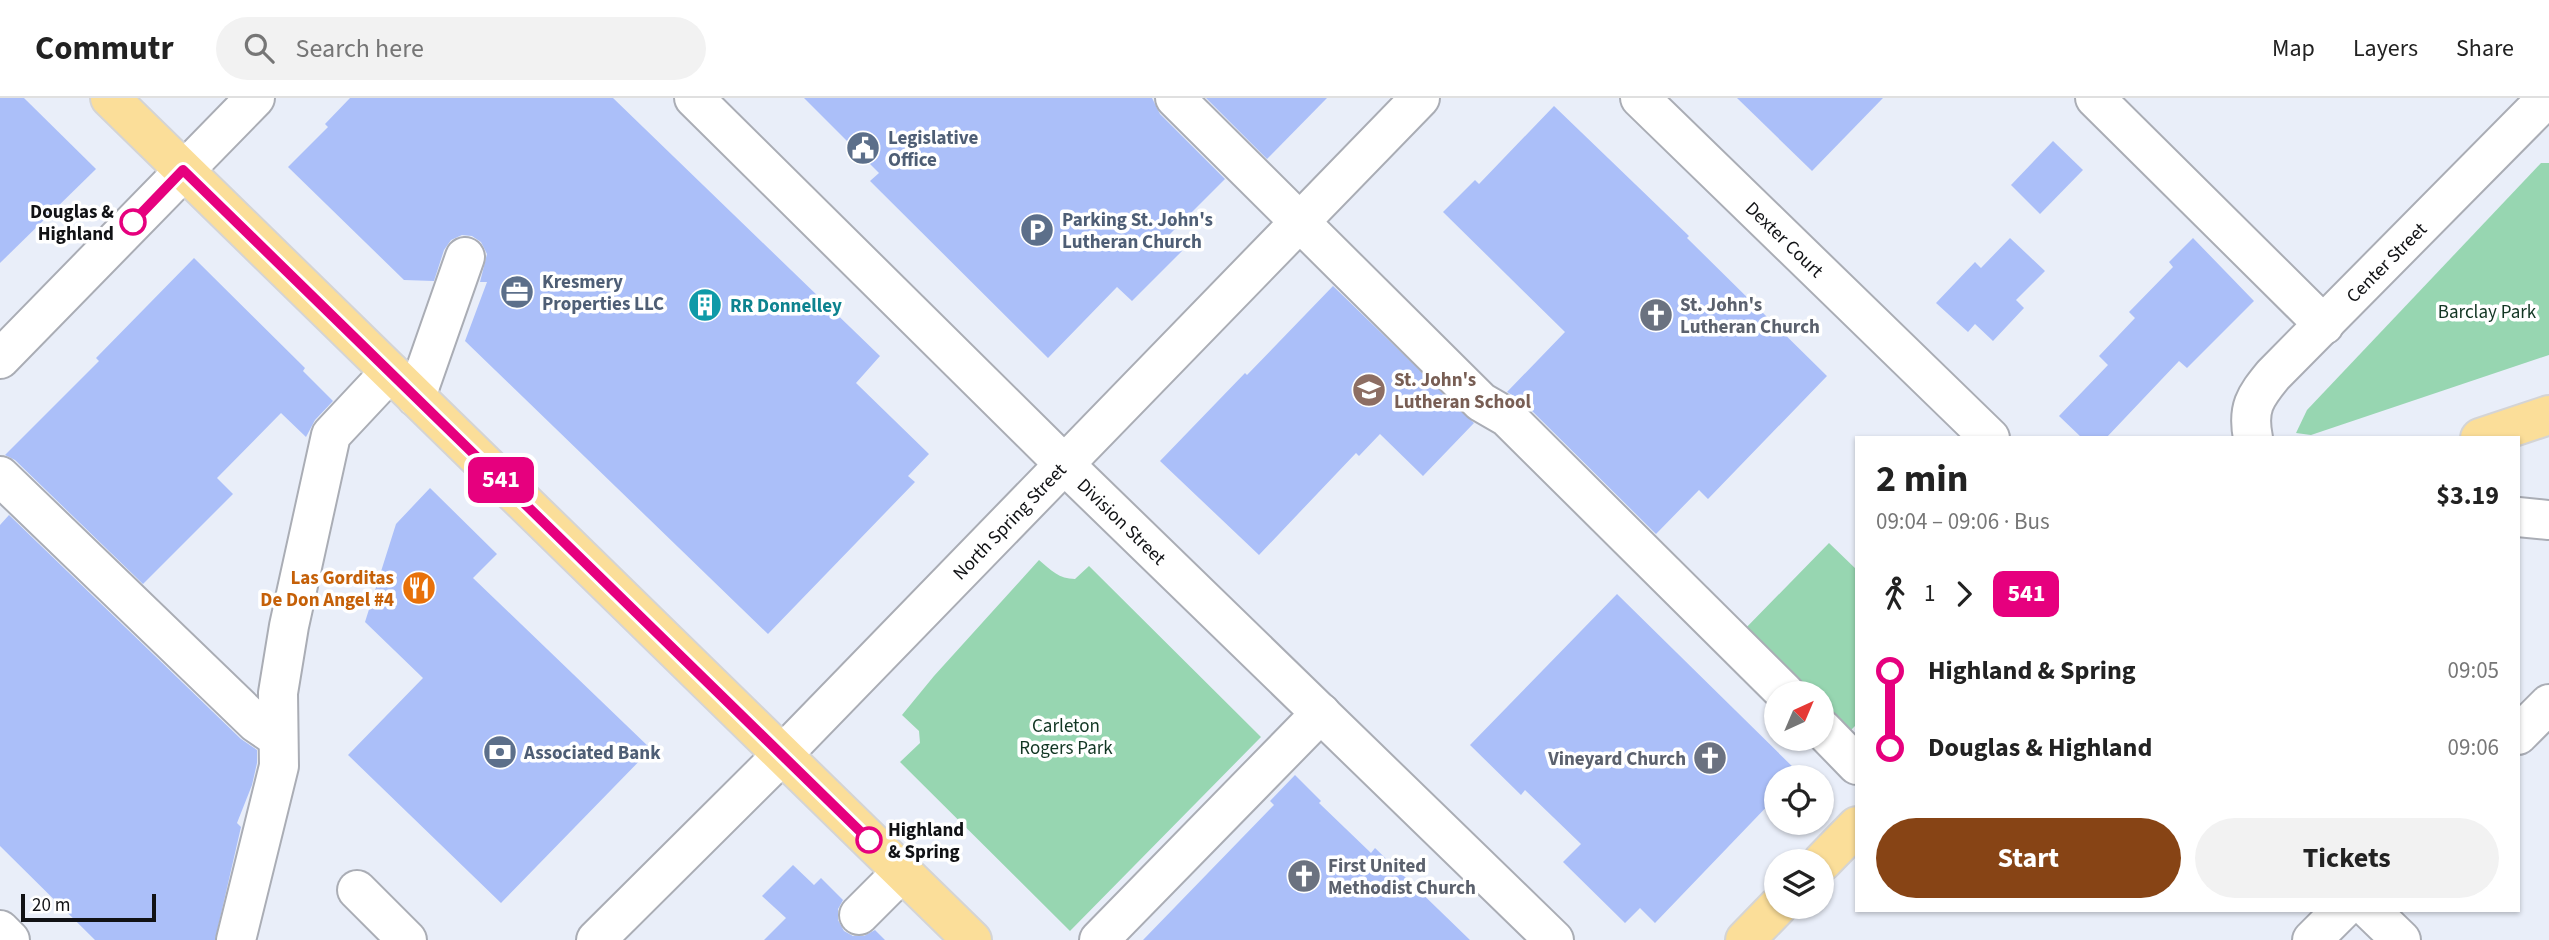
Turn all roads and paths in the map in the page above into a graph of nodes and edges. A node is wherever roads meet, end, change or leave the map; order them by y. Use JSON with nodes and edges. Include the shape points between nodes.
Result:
{"nodes":[{"id":1,"x":110,"y":98,"type":"edge"},
{"id":2,"x":256,"y":98,"type":"edge"},
{"id":3,"x":694,"y":98,"type":"edge"},
{"id":4,"x":1175,"y":98,"type":"edge"},
{"id":5,"x":1420,"y":98,"type":"edge"},
{"id":6,"x":1640,"y":98,"type":"edge"},
{"id":7,"x":2095,"y":98,"type":"edge"},
{"id":8,"x":2547,"y":98,"type":"edge"},
{"id":9,"x":183,"y":170,"type":"junction"},
{"id":10,"x":1300,"y":220,"type":"junction"},
{"id":11,"x":465,"y":257,"type":"dead end"},
{"id":12,"x":2324,"y":325,"type":"junction"},
{"id":13,"x":0,"y":359,"type":"edge"},
{"id":14,"x":403,"y":384,"type":"junction"},
{"id":15,"x":2549,"y":415,"type":"edge"},
{"id":16,"x":1988,"y":436,"type":"edge"},
{"id":17,"x":2253,"y":436,"type":"edge"},
{"id":18,"x":2486,"y":436,"type":"edge"},
{"id":19,"x":1064,"y":464,"type":"junction"},
{"id":20,"x":0,"y":476,"type":"edge"},
{"id":21,"x":2520,"y":517,"type":"edge"},
{"id":22,"x":2549,"y":520,"type":"edge"},
{"id":23,"x":1773,"y":681,"type":"edge"},
{"id":24,"x":2549,"y":704,"type":"edge"},
{"id":25,"x":1321,"y":713,"type":"junction"},
{"id":26,"x":2520,"y":733,"type":"edge"},
{"id":27,"x":278,"y":738,"type":"junction"},
{"id":28,"x":1834,"y":741,"type":"edge"},
{"id":29,"x":782,"y":755,"type":"junction"},
{"id":30,"x":1855,"y":763,"type":"edge"},
{"id":31,"x":1855,"y":828,"type":"edge"},
{"id":32,"x":1834,"y":850,"type":"edge"},
{"id":33,"x":902,"y":872,"type":"junction"},
{"id":34,"x":356,"y":890,"type":"dead end"},
{"id":35,"x":2340,"y":912,"type":"edge"},
{"id":36,"x":2372,"y":912,"type":"edge"},
{"id":37,"x":859,"y":915,"type":"dead end"},
{"id":38,"x":1765,"y":919,"type":"edge"},
{"id":39,"x":0,"y":930,"type":"edge"},
{"id":40,"x":10,"y":940,"type":"edge"},
{"id":41,"x":236,"y":940,"type":"edge"},
{"id":42,"x":407,"y":940,"type":"edge"},
{"id":43,"x":596,"y":940,"type":"edge"},
{"id":44,"x":972,"y":940,"type":"edge"},
{"id":45,"x":1100,"y":940,"type":"edge"},
{"id":46,"x":1554,"y":940,"type":"edge"},
{"id":47,"x":1745,"y":940,"type":"edge"},
{"id":48,"x":2312,"y":940,"type":"edge"},
{"id":49,"x":2401,"y":940,"type":"edge"}],
"edges":[{"from":1,"to":9,"type":"main road"},
{"from":2,"to":9,"type":"street"},
{"from":3,"to":19,"type":"street","name":"Division Street"},
{"from":4,"to":10,"type":"street"},
{"from":5,"to":10,"type":"street","name":"North Spring Street"},
{"from":6,"to":16,"type":"street","name":"Dexter Court"},
{"from":7,"to":12,"type":"street"},
{"from":8,"to":12,"type":"street","name":"Center Street"},
{"from":9,"to":13,"type":"street"},
{"from":9,"to":14,"type":"main road"},
{"from":10,"to":19,"type":"street","name":"North Spring Street"},
{"from":10,"to":23,"type":"street","via":[[1481,402],[1507,416]]},
{"from":11,"to":14,"type":"street"},
{"from":12,"to":17,"type":"street","name":"Center Street","via":[[2262,389],[2252,405]]},
{"from":14,"to":27,"type":"street","via":[[331,435],[289,626],[278,693]]},
{"from":14,"to":29,"type":"main road"},
{"from":15,"to":18,"type":"main road"},
{"from":19,"to":25,"type":"street","name":"Division Street"},
{"from":19,"to":29,"type":"street","name":"North Spring Street"},
{"from":20,"to":27,"type":"street","via":[[256,723]]},
{"from":21,"to":22,"type":"street"},
{"from":24,"to":26,"type":"street"},
{"from":25,"to":45,"type":"street"},
{"from":25,"to":46,"type":"street","name":"Division Street"},
{"from":27,"to":41,"type":"street","via":[[279,766]]},
{"from":28,"to":30,"type":"street"},
{"from":29,"to":33,"type":"main road"},
{"from":29,"to":43,"type":"street","name":"North Spring Street"},
{"from":31,"to":32,"type":"main road"},
{"from":33,"to":37,"type":"street"},
{"from":33,"to":44,"type":"main road"},
{"from":34,"to":42,"type":"street"},
{"from":35,"to":48,"type":"street"},
{"from":36,"to":49,"type":"street"},
{"from":38,"to":47,"type":"main road"},
{"from":39,"to":40,"type":"street"}]}
